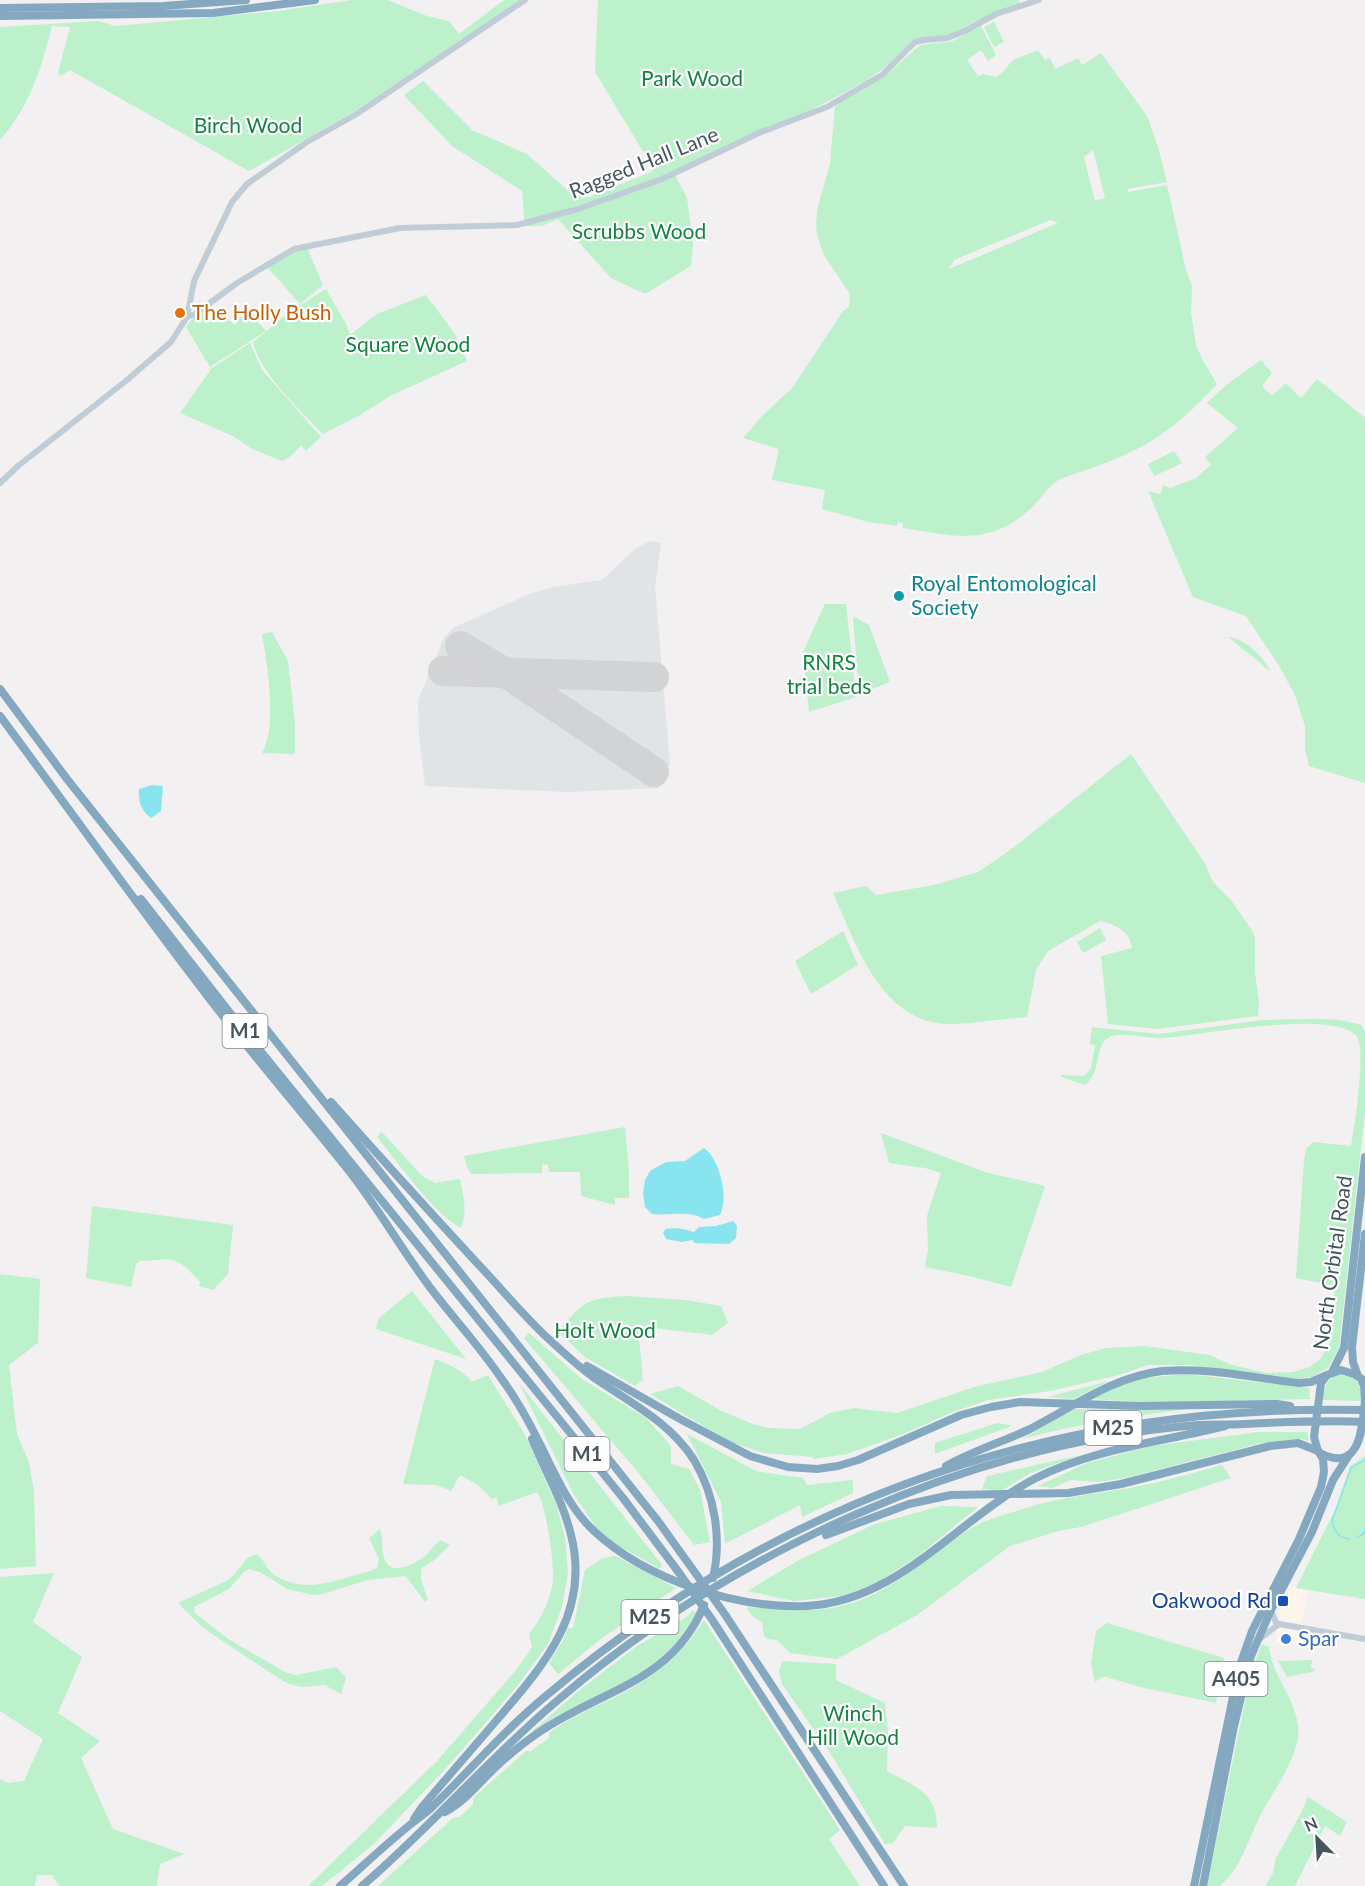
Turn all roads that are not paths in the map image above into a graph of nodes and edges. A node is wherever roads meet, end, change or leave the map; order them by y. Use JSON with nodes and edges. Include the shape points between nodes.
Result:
{"nodes":[{"id":1,"x":246,"y":0,"type":"edge"},
{"id":2,"x":315,"y":0,"type":"edge"},
{"id":3,"x":525,"y":0,"type":"edge"},
{"id":4,"x":1039,"y":0,"type":"edge"},
{"id":5,"x":0,"y":8,"type":"edge"},
{"id":6,"x":0,"y":16,"type":"edge"},
{"id":7,"x":187,"y":317,"type":"junction"},
{"id":8,"x":0,"y":483,"type":"edge"},
{"id":9,"x":0,"y":689,"type":"edge"},
{"id":10,"x":0,"y":716,"type":"edge"},
{"id":11,"x":38,"y":766,"type":"junction"},
{"id":12,"x":265,"y":1027,"type":"junction"},
{"id":13,"x":1365,"y":1157,"type":"edge"},
{"id":14,"x":1365,"y":1234,"type":"edge"},
{"id":15,"x":558,"y":1348,"type":"junction"},
{"id":16,"x":1329,"y":1374,"type":"junction"},
{"id":17,"x":1361,"y":1378,"type":"edge"},
{"id":18,"x":1365,"y":1400,"type":"edge"},
{"id":19,"x":517,"y":1403,"type":"junction"},
{"id":20,"x":1300,"y":1408,"type":"junction"},
{"id":21,"x":1365,"y":1410,"type":"edge"},
{"id":22,"x":1225,"y":1425,"type":"junction"},
{"id":23,"x":1363,"y":1425,"type":"edge"},
{"id":24,"x":1365,"y":1446,"type":"edge"},
{"id":25,"x":1319,"y":1452,"type":"junction"},
{"id":26,"x":1350,"y":1454,"type":"junction"},
{"id":27,"x":930,"y":1474,"type":"junction"},
{"id":28,"x":797,"y":1543,"type":"junction"},
{"id":29,"x":1271,"y":1610,"type":"junction"},
{"id":30,"x":1274,"y":1627,"type":"junction"},
{"id":31,"x":1365,"y":1639,"type":"edge"},
{"id":32,"x":1256,"y":1642,"type":"junction"},
{"id":33,"x":439,"y":1815,"type":"junction"},
{"id":34,"x":412,"y":1822,"type":"junction"},
{"id":35,"x":340,"y":1886,"type":"edge"},
{"id":36,"x":362,"y":1886,"type":"edge"},
{"id":37,"x":884,"y":1886,"type":"edge"},
{"id":38,"x":904,"y":1886,"type":"edge"},
{"id":39,"x":1194,"y":1886,"type":"edge"},
{"id":40,"x":1203,"y":1886,"type":"edge"}],
"edges":[{"from":1,"to":5,"type":"highway","via":[[163,6]]},
{"from":2,"to":6,"type":"highway","via":[[213,13]]},
{"from":3,"to":7,"type":"street","via":[[247,184],[232,202],[194,281]]},
{"from":4,"to":7,"type":"street","name":"Ragged Hall Lane","via":[[996,14],[947,38],[915,42],[882,75],[827,107],[759,133],[662,179],[578,209],[517,225],[400,228],[294,249]]},
{"from":7,"to":8,"type":"street","name":"Ragged Hall Lane","via":[[171,342]]},
{"from":9,"to":12,"type":"highway","number":"M1"},
{"from":10,"to":11,"type":"highway","number":"M1"},
{"from":11,"to":19,"type":"highway","via":[[204,992],[351,1174]]},
{"from":11,"to":37,"type":"highway","number":"M1","via":[[191,964],[608,1479],[680,1574]]},
{"from":12,"to":15,"type":"highway","via":[[404,1185]]},
{"from":12,"to":38,"type":"highway","number":"M1","via":[[691,1566]]},
{"from":13,"to":16,"type":"highway","name":"North Orbital Road","via":[[1344,1348]]},
{"from":14,"to":17,"type":"highway","name":"North Orbital Road","via":[[1352,1347],[1353,1362]]},
{"from":15,"to":20,"type":"highway","via":[[750,1456],[788,1467],[838,1466],[961,1415],[1020,1402],[1277,1404]]},
{"from":15,"to":33,"type":"highway","via":[[650,1414],[694,1460],[714,1512],[716,1566],[700,1616],[681,1644],[656,1668],[534,1735],[455,1807]]},
{"from":16,"to":17,"type":"highway","via":[[1344,1371]]},
{"from":16,"to":25,"type":"highway","name":"North Orbital Road","via":[[1321,1383],[1318,1399],[1314,1437]]},
{"from":16,"to":27,"type":"highway","number":"M25","via":[[1299,1383],[1179,1370],[1136,1376],[1091,1394],[1032,1428]]},
{"from":17,"to":18,"type":"highway","name":"North Orbital Road"},
{"from":18,"to":23,"type":"highway","name":"North Orbital Road"},
{"from":19,"to":22,"type":"highway","via":[[580,1516],[606,1541],[656,1572],[703,1591],[776,1605],[810,1606],[858,1596],[910,1568],[1002,1499],[1046,1474],[1094,1456]]},
{"from":19,"to":34,"type":"highway","via":[[572,1536],[572,1603],[566,1624],[546,1660]]},
{"from":20,"to":21,"type":"highway","number":"M25"},
{"from":20,"to":27,"type":"highway","number":"M25","via":[[1148,1422],[1076,1434]]},
{"from":22,"to":23,"type":"highway","number":"M25","via":[[1307,1421]]},
{"from":22,"to":28,"type":"highway","number":"M25","via":[[1151,1431],[1002,1461],[938,1481]]},
{"from":23,"to":26,"type":"highway","name":"North Orbital Road","via":[[1358,1444]]},
{"from":24,"to":26,"type":"highway"},
{"from":25,"to":26,"type":"highway","via":[[1335,1458]]},
{"from":25,"to":28,"type":"highway","number":"M25","via":[[1298,1443],[1269,1446],[1121,1484],[1068,1493],[942,1496]]},
{"from":25,"to":39,"type":"highway","number":"A405","via":[[1323,1478],[1312,1511],[1252,1631],[1239,1668]]},
{"from":26,"to":29,"type":"highway","number":"A405","via":[[1333,1480],[1312,1532]]},
{"from":27,"to":34,"type":"highway","number":"M25","via":[[765,1546],[634,1627],[546,1695],[427,1812]]},
{"from":28,"to":33,"type":"highway","number":"M25","via":[[694,1600],[599,1666],[521,1732]]},
{"from":29,"to":30,"type":"street"},
{"from":29,"to":32,"type":"highway","number":"A405"},
{"from":30,"to":31,"type":"street","via":[[1281,1624]]},
{"from":30,"to":32,"type":"street"},
{"from":32,"to":40,"type":"highway","number":"A405","via":[[1245,1675]]},
{"from":33,"to":36,"type":"highway","number":"M25"},
{"from":34,"to":35,"type":"highway","number":"M25"}]}
